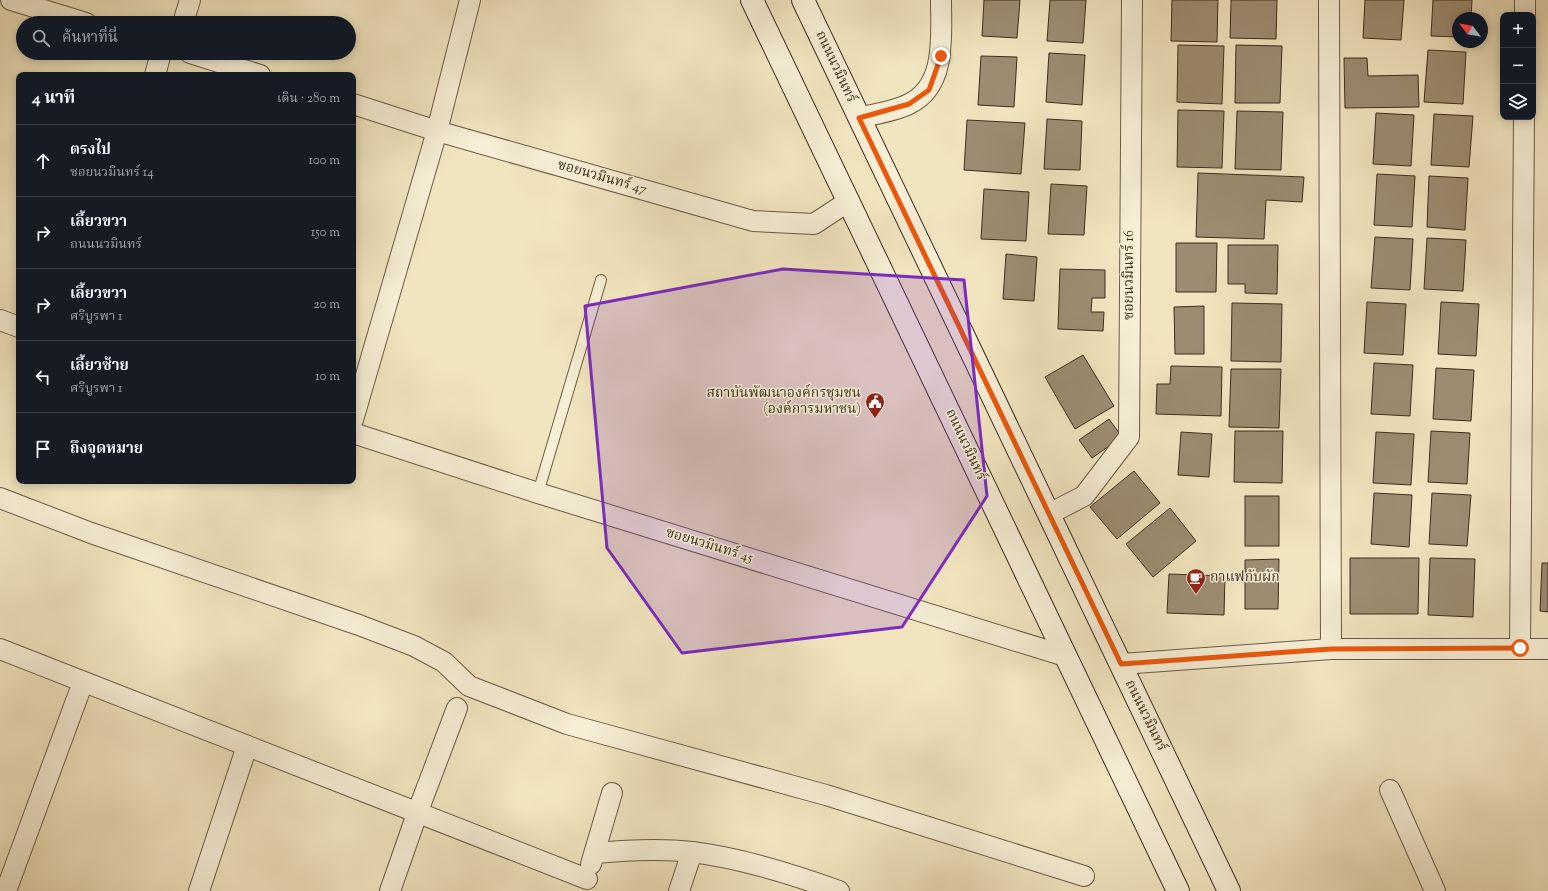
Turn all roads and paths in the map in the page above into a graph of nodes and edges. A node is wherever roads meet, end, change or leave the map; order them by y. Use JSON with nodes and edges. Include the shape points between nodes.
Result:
{"nodes":[{"id":1,"x":11,"y":0,"type":"edge"},
{"id":2,"x":190,"y":0,"type":"edge"},
{"id":3,"x":470,"y":0,"type":"edge"},
{"id":4,"x":752,"y":0,"type":"edge"},
{"id":5,"x":803,"y":0,"type":"edge"},
{"id":6,"x":941,"y":0,"type":"edge"},
{"id":7,"x":1132,"y":0,"type":"edge"},
{"id":8,"x":1329,"y":0,"type":"edge"},
{"id":9,"x":1525,"y":0,"type":"edge"},
{"id":10,"x":1525,"y":12,"type":"edge"},
{"id":11,"x":63,"y":16,"type":"edge"},
{"id":12,"x":185,"y":16,"type":"edge"},
{"id":13,"x":159,"y":60,"type":"edge"},
{"id":14,"x":212,"y":60,"type":"edge"},
{"id":15,"x":156,"y":72,"type":"edge"},
{"id":16,"x":250,"y":72,"type":"edge"},
{"id":17,"x":356,"y":105,"type":"edge"},
{"id":18,"x":859,"y":118,"type":"junction"},
{"id":19,"x":1524,"y":120,"type":"edge"},
{"id":20,"x":437,"y":131,"type":"junction"},
{"id":21,"x":849,"y":201,"type":"junction"},
{"id":22,"x":601,"y":280,"type":"dead end"},
{"id":23,"x":0,"y":320,"type":"edge"},
{"id":24,"x":16,"y":326,"type":"edge"},
{"id":25,"x":356,"y":410,"type":"edge"},
{"id":26,"x":356,"y":434,"type":"edge"},
{"id":27,"x":538,"y":493,"type":"junction"},
{"id":28,"x":0,"y":498,"type":"edge"},
{"id":29,"x":1049,"y":514,"type":"junction"},
{"id":30,"x":1520,"y":648,"type":"junction"},
{"id":31,"x":0,"y":649,"type":"edge"},
{"id":32,"x":1331,"y":649,"type":"junction"},
{"id":33,"x":1548,"y":649,"type":"edge"},
{"id":34,"x":1065,"y":656,"type":"junction"},
{"id":35,"x":1121,"y":664,"type":"junction"},
{"id":36,"x":83,"y":682,"type":"junction"},
{"id":37,"x":457,"y":708,"type":"dead end"},
{"id":38,"x":247,"y":746,"type":"junction"},
{"id":39,"x":1390,"y":790,"type":"dead end"},
{"id":40,"x":612,"y":792,"type":"dead end"},
{"id":41,"x":418,"y":811,"type":"junction"},
{"id":42,"x":692,"y":852,"type":"junction"},
{"id":43,"x":595,"y":853,"type":"junction"},
{"id":44,"x":1084,"y":876,"type":"dead end"},
{"id":45,"x":585,"y":885,"type":"edge"},
{"id":46,"x":6,"y":891,"type":"edge"},
{"id":47,"x":199,"y":891,"type":"edge"},
{"id":48,"x":390,"y":891,"type":"edge"},
{"id":49,"x":679,"y":891,"type":"edge"},
{"id":50,"x":839,"y":891,"type":"edge"},
{"id":51,"x":1178,"y":891,"type":"edge"},
{"id":52,"x":1229,"y":891,"type":"edge"},
{"id":53,"x":1436,"y":891,"type":"edge"}],
"edges":[{"from":1,"to":11,"type":"street"},
{"from":2,"to":12,"type":"street"},
{"from":3,"to":20,"type":"street"},
{"from":4,"to":21,"type":"main road","name":"ถนนนวมินทร์"},
{"from":5,"to":18,"type":"main road","name":"ถนนนวมินทร์"},
{"from":6,"to":18,"type":"street","via":[[941,56],[929,90],[909,104]]},
{"from":7,"to":29,"type":"street","name":"ซอยนวมินทร์ 16","via":[[1129,437],[1084,496]]},
{"from":8,"to":32,"type":"street"},
{"from":9,"to":10,"type":"street"},
{"from":13,"to":15,"type":"street"},
{"from":14,"to":16,"type":"street"},
{"from":17,"to":20,"type":"street","name":"ซอยนวมินทร์ 47"},
{"from":18,"to":29,"type":"main road","name":"ถนนนวมินทร์"},
{"from":19,"to":30,"type":"street"},
{"from":20,"to":21,"type":"street","name":"ซอยนวมินทร์ 47","via":[[753,221],[814,224]]},
{"from":20,"to":25,"type":"street"},
{"from":21,"to":34,"type":"main road","name":"ถนนนวมินทร์"},
{"from":22,"to":27,"type":"lane"},
{"from":23,"to":24,"type":"street"},
{"from":26,"to":27,"type":"street","name":"ซอยนวมินทร์ 45"},
{"from":27,"to":34,"type":"street","name":"ซอยนวมินทร์ 45"},
{"from":28,"to":44,"type":"street","via":[[90,533],[414,646],[444,662],[468,686],[567,724],[826,795]]},
{"from":29,"to":35,"type":"main road","name":"ถนนนวมินทร์"},
{"from":30,"to":32,"type":"street"},
{"from":30,"to":33,"type":"street"},
{"from":31,"to":36,"type":"street"},
{"from":32,"to":35,"type":"street"},
{"from":34,"to":51,"type":"main road","name":"ถนนนวมินทร์"},
{"from":35,"to":52,"type":"main road","name":"ถนนนวมินทร์"},
{"from":36,"to":38,"type":"street"},
{"from":36,"to":46,"type":"street"},
{"from":37,"to":41,"type":"street"},
{"from":38,"to":41,"type":"street"},
{"from":38,"to":47,"type":"street"},
{"from":39,"to":53,"type":"street"},
{"from":40,"to":43,"type":"street"},
{"from":41,"to":45,"type":"street"},
{"from":41,"to":48,"type":"street"},
{"from":42,"to":43,"type":"street","via":[[629,850]]},
{"from":42,"to":49,"type":"street"},
{"from":42,"to":50,"type":"street","via":[[732,859]]},
{"from":43,"to":45,"type":"street"}]}
